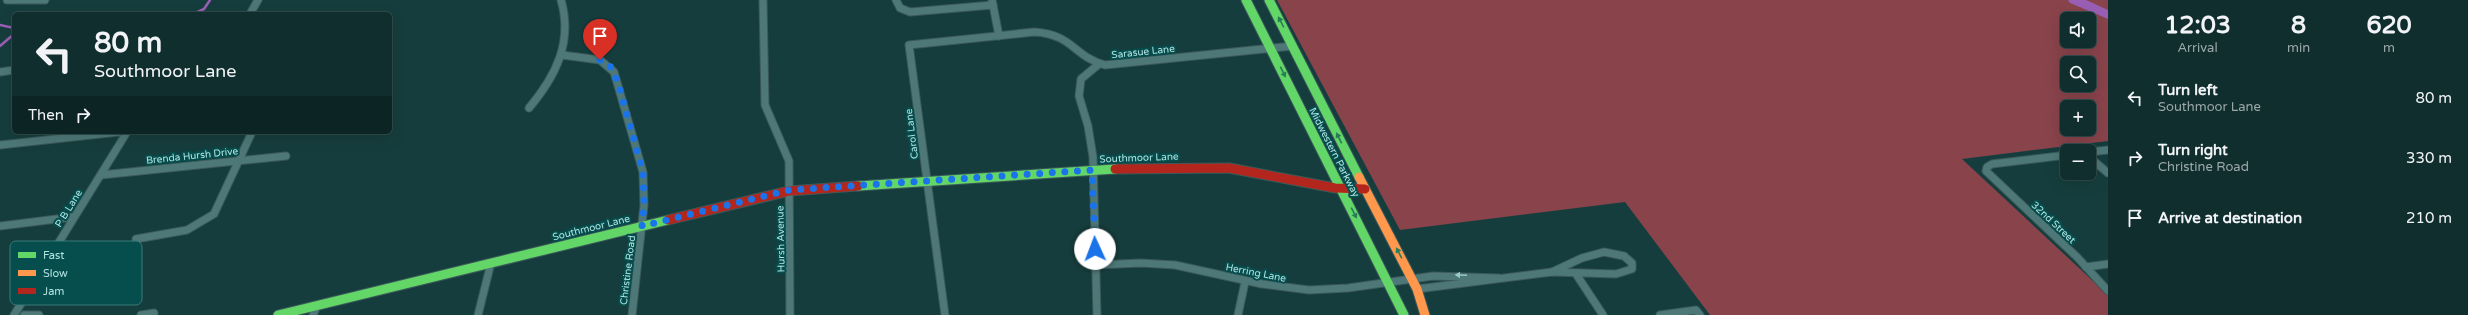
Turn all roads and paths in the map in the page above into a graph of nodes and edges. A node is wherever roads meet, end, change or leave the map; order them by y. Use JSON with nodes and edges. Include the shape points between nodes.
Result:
{"nodes":[{"id":1,"x":7,"y":0,"type":"edge"},
{"id":2,"x":45,"y":0,"type":"edge"},
{"id":3,"x":258,"y":0,"type":"edge"},
{"id":4,"x":561,"y":0,"type":"edge"},
{"id":5,"x":763,"y":0,"type":"edge"},
{"id":6,"x":896,"y":0,"type":"edge"},
{"id":7,"x":1246,"y":0,"type":"edge"},
{"id":8,"x":1269,"y":0,"type":"edge"},
{"id":9,"x":992,"y":3,"type":"edge"},
{"id":10,"x":251,"y":12,"type":"edge"},
{"id":11,"x":999,"y":36,"type":"junction"},
{"id":12,"x":909,"y":45,"type":"joint"},
{"id":13,"x":1293,"y":46,"type":"junction"},
{"id":14,"x":1271,"y":48,"type":"junction"},
{"id":15,"x":562,"y":55,"type":"junction"},
{"id":16,"x":1099,"y":64,"type":"junction"},
{"id":17,"x":12,"y":70,"type":"edge"},
{"id":18,"x":0,"y":72,"type":"edge"},
{"id":19,"x":529,"y":108,"type":"dead end"},
{"id":20,"x":102,"y":134,"type":"edge"},
{"id":21,"x":126,"y":134,"type":"edge"},
{"id":22,"x":251,"y":134,"type":"edge"},
{"id":23,"x":0,"y":146,"type":"edge"},
{"id":24,"x":2108,"y":150,"type":"edge"},
{"id":25,"x":2096,"y":151,"type":"edge"},
{"id":26,"x":286,"y":156,"type":"dead end"},
{"id":27,"x":2060,"y":156,"type":"edge"},
{"id":28,"x":238,"y":161,"type":"junction"},
{"id":29,"x":2096,"y":163,"type":"edge"},
{"id":30,"x":1092,"y":170,"type":"junction"},
{"id":31,"x":2108,"y":173,"type":"edge"},
{"id":32,"x":101,"y":175,"type":"junction"},
{"id":33,"x":926,"y":180,"type":"junction"},
{"id":34,"x":1365,"y":189,"type":"junction"},
{"id":35,"x":789,"y":190,"type":"junction"},
{"id":36,"x":1342,"y":190,"type":"junction"},
{"id":37,"x":73,"y":217,"type":"junction"},
{"id":38,"x":0,"y":226,"type":"edge"},
{"id":39,"x":642,"y":226,"type":"junction"},
{"id":40,"x":136,"y":239,"type":"dead end"},
{"id":41,"x":59,"y":241,"type":"edge"},
{"id":42,"x":491,"y":263,"type":"junction"},
{"id":43,"x":2108,"y":264,"type":"edge"},
{"id":44,"x":1096,"y":265,"type":"junction"},
{"id":45,"x":2086,"y":267,"type":"junction"},
{"id":46,"x":1552,"y":272,"type":"junction"},
{"id":47,"x":1576,"y":274,"type":"junction"},
{"id":48,"x":1412,"y":278,"type":"junction"},
{"id":49,"x":1499,"y":278,"type":"junction"},
{"id":50,"x":1245,"y":282,"type":"junction"},
{"id":51,"x":1388,"y":282,"type":"junction"},
{"id":52,"x":1417,"y":289,"type":"junction"},
{"id":53,"x":2108,"y":291,"type":"edge"},
{"id":54,"x":20,"y":305,"type":"edge"},
{"id":55,"x":315,"y":311,"type":"edge"},
{"id":56,"x":154,"y":313,"type":"dead end"},
{"id":57,"x":1698,"y":313,"type":"edge"},
{"id":58,"x":14,"y":315,"type":"edge"},
{"id":59,"x":24,"y":315,"type":"edge"},
{"id":60,"x":39,"y":315,"type":"edge"},
{"id":61,"x":141,"y":315,"type":"edge"},
{"id":62,"x":278,"y":315,"type":"edge"},
{"id":63,"x":478,"y":315,"type":"edge"},
{"id":64,"x":632,"y":315,"type":"edge"},
{"id":65,"x":790,"y":315,"type":"edge"},
{"id":66,"x":945,"y":315,"type":"edge"},
{"id":67,"x":1097,"y":315,"type":"edge"},
{"id":68,"x":1238,"y":315,"type":"edge"},
{"id":69,"x":1404,"y":315,"type":"edge"},
{"id":70,"x":1425,"y":315,"type":"edge"},
{"id":71,"x":1603,"y":315,"type":"edge"},
{"id":72,"x":1660,"y":315,"type":"edge"}],
"edges":[{"from":1,"to":2,"type":"street"},
{"from":3,"to":10,"type":"street"},
{"from":4,"to":15,"type":"street","via":[[566,19]]},
{"from":5,"to":35,"type":"street","name":"Hursh Avenue","via":[[765,105],[770,122],[788,157]]},
{"from":6,"to":9,"type":"street","via":[[900,8],[910,12]]},
{"from":7,"to":14,"type":"street","name":"Midwestern Parkway"},
{"from":13,"to":8,"type":"street","name":"Midwestern Parkway","one_way":true},
{"from":9,"to":11,"type":"street"},
{"from":11,"to":12,"type":"street","name":"Sarasue Lane"},
{"from":11,"to":16,"type":"street","name":"Sarasue Lane","via":[[1053,33],[1066,38],[1089,59]]},
{"from":12,"to":33,"type":"street","name":"Carol Lane"},
{"from":13,"to":14,"type":"street","name":"Sarasue Lane"},
{"from":34,"to":13,"type":"street","name":"Midwestern Parkway","one_way":true},
{"from":14,"to":16,"type":"street","name":"Sarasue Lane"},
{"from":14,"to":36,"type":"street","name":"Midwestern Parkway","one_way":true},
{"from":15,"to":19,"type":"street","via":[[548,84]]},
{"from":15,"to":39,"type":"street","name":"Christine Road","via":[[600,60],[614,72],[643,172]]},
{"from":16,"to":30,"type":"street","via":[[1081,79],[1079,86],[1079,96],[1091,139]]},
{"from":17,"to":18,"type":"street"},
{"from":20,"to":23,"type":"street"},
{"from":21,"to":32,"type":"street","name":"P B Lane"},
{"from":22,"to":28,"type":"street"},
{"from":24,"to":25,"type":"street"},
{"from":26,"to":28,"type":"street","name":"Brenda Hursh Drive"},
{"from":27,"to":45,"type":"street","name":"32nd Street","via":[[1992,164],[1987,168],[1989,175]]},
{"from":28,"to":32,"type":"street","name":"Brenda Hursh Drive"},
{"from":28,"to":40,"type":"street","via":[[214,214],[208,220],[190,230]]},
{"from":29,"to":31,"type":"street"},
{"from":30,"to":33,"type":"street","name":"Southmoor Lane"},
{"from":30,"to":36,"type":"street","name":"Southmoor Lane","via":[[1206,166],[1247,170]]},
{"from":30,"to":44,"type":"street"},
{"from":32,"to":37,"type":"street","name":"P B Lane"},
{"from":33,"to":35,"type":"street","name":"Southmoor Lane"},
{"from":33,"to":66,"type":"street","name":"Carol Lane"},
{"from":34,"to":36,"type":"street","name":"Southmoor Lane"},
{"from":48,"to":34,"type":"street","name":"Midwestern Parkway","one_way":true},
{"from":35,"to":39,"type":"street","name":"Southmoor Lane"},
{"from":35,"to":65,"type":"street","name":"Hursh Avenue"},
{"from":36,"to":51,"type":"street","name":"Midwestern Parkway","one_way":true},
{"from":37,"to":38,"type":"street"},
{"from":37,"to":41,"type":"street","name":"P B Lane"},
{"from":39,"to":42,"type":"street","name":"Southmoor Lane"},
{"from":39,"to":64,"type":"street","name":"Christine Road"},
{"from":42,"to":55,"type":"street","name":"Southmoor Lane"},
{"from":42,"to":63,"type":"street"},
{"from":43,"to":45,"type":"street"},
{"from":44,"to":50,"type":"street","name":"Herring Lane","via":[[1133,262],[1174,265]]},
{"from":44,"to":67,"type":"street"},
{"from":45,"to":53,"type":"street","name":"32nd Street"},
{"from":46,"to":47,"type":"street"},
{"from":46,"to":47,"type":"street","via":[[1582,258],[1610,251],[1620,252],[1632,263],[1632,269],[1628,272]]},
{"from":46,"to":49,"type":"street"},
{"from":47,"to":71,"type":"street"},
{"from":49,"to":48,"type":"street","name":"Herring Lane","one_way":true,"via":[[1459,274]]},
{"from":48,"to":51,"type":"street","name":"Herring Lane"},
{"from":48,"to":52,"type":"street","name":"Midwestern Parkway"},
{"from":49,"to":52,"type":"street"},
{"from":50,"to":51,"type":"street","name":"Herring Lane","via":[[1310,290],[1346,289]]},
{"from":50,"to":68,"type":"street"},
{"from":51,"to":69,"type":"street","name":"Midwestern Parkway"},
{"from":52,"to":70,"type":"street","name":"Midwestern Parkway"},
{"from":54,"to":58,"type":"street","name":"P B Lane"},
{"from":55,"to":62,"type":"street","name":"Southmoor Lane"},
{"from":56,"to":61,"type":"street"},
{"from":57,"to":72,"type":"street"},
{"from":59,"to":60,"type":"street"}]}
